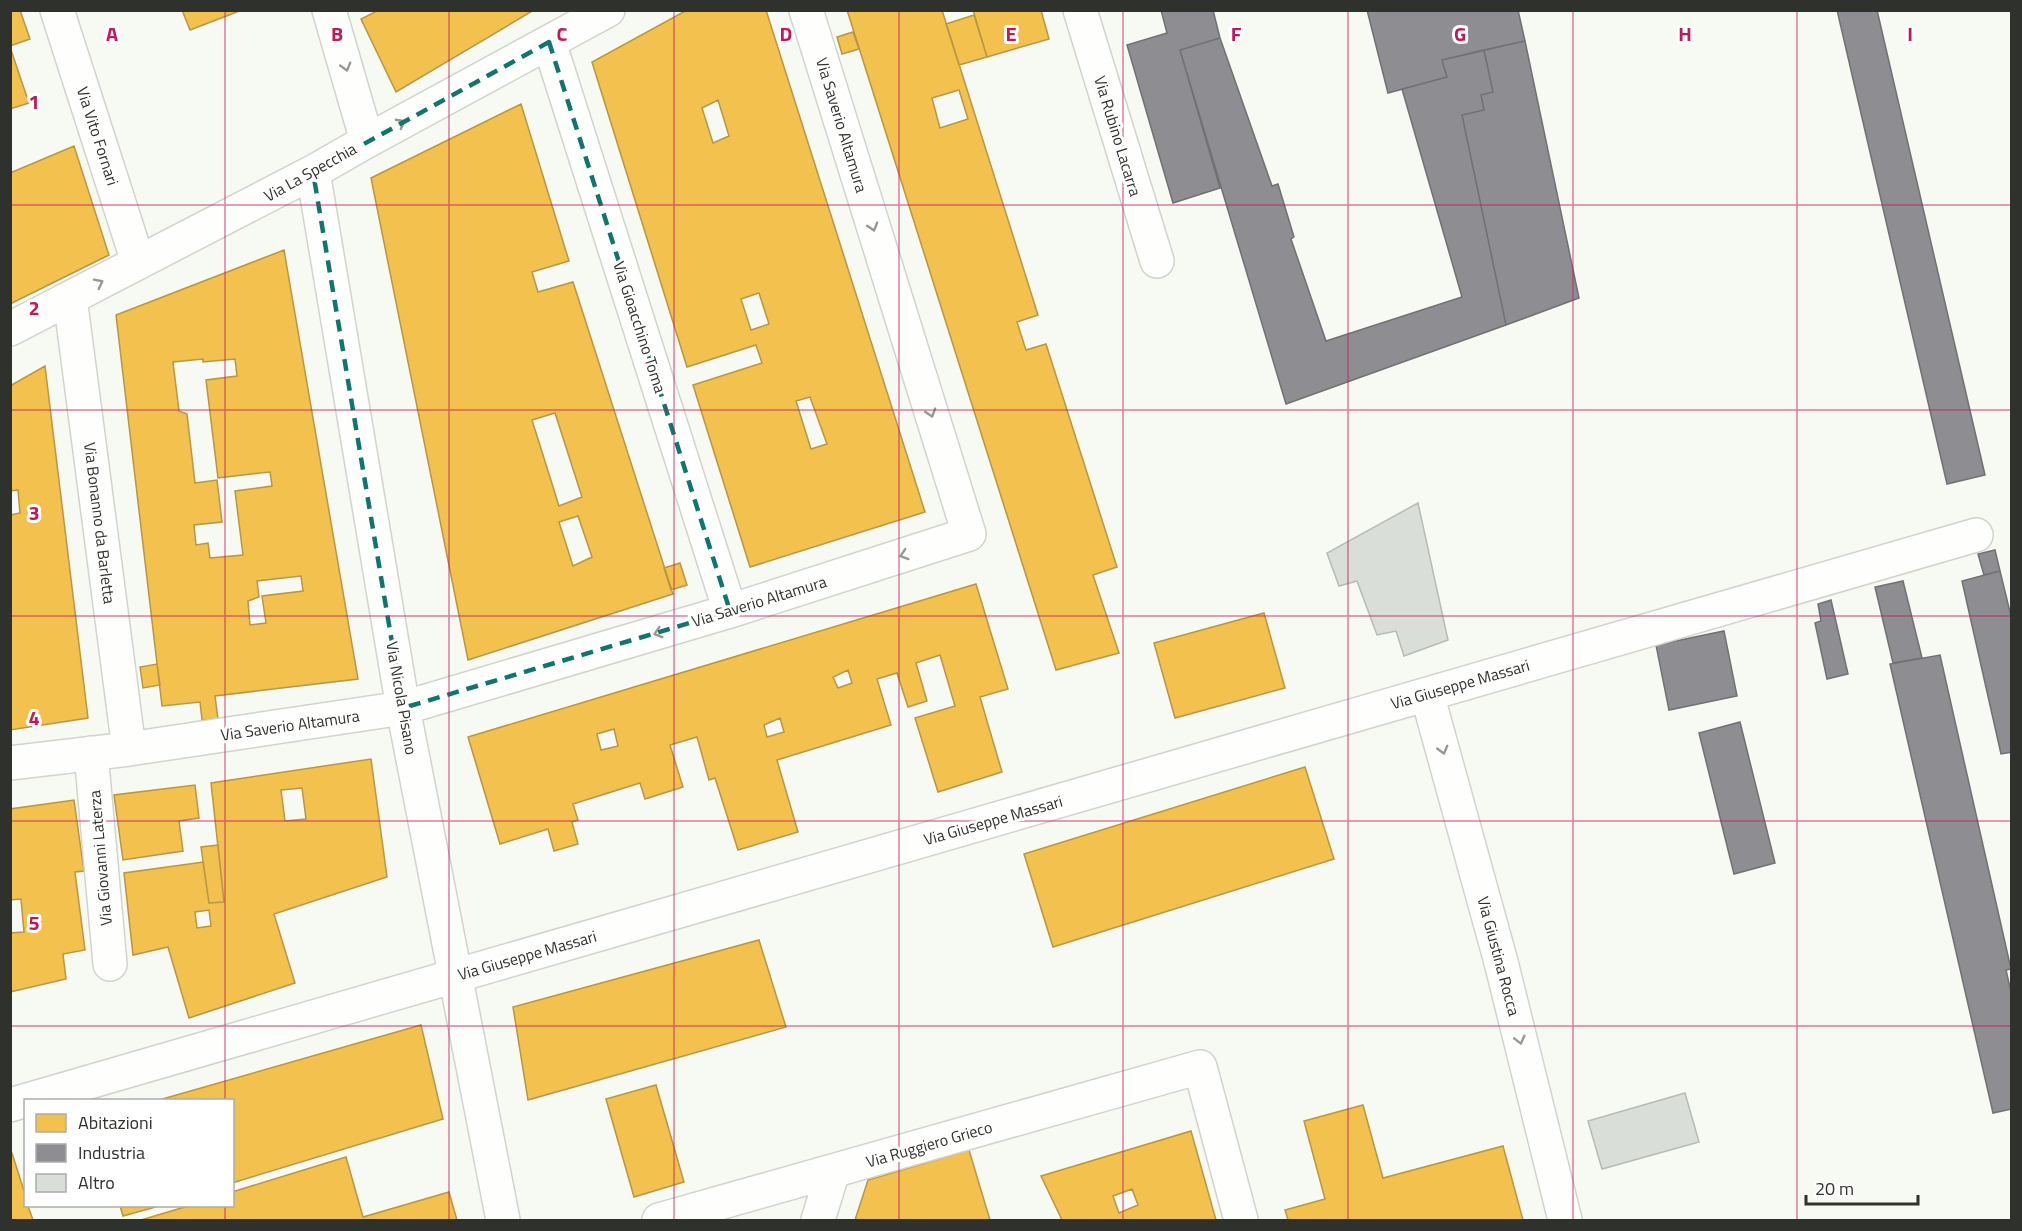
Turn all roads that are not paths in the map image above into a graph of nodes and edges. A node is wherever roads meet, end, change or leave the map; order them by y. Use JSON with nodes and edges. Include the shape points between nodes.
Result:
{"nodes":[{"id":1,"x":57,"y":10,"type":"edge"},
{"id":2,"x":329,"y":10,"type":"edge"},
{"id":3,"x":608,"y":10,"type":"edge"},
{"id":4,"x":806,"y":10,"type":"edge"},
{"id":5,"x":1080,"y":10,"type":"edge"},
{"id":6,"x":549,"y":42,"type":"junction"},
{"id":7,"x":368,"y":141,"type":"junction"},
{"id":8,"x":313,"y":172,"type":"junction"},
{"id":9,"x":1156,"y":261,"type":"dead end"},
{"id":10,"x":138,"y":262,"type":"junction"},
{"id":11,"x":70,"y":298,"type":"junction"},
{"id":12,"x":10,"y":329,"type":"edge"},
{"id":13,"x":1976,"y":535,"type":"dead end"},
{"id":14,"x":730,"y":611,"type":"junction"},
{"id":15,"x":1427,"y":694,"type":"junction"},
{"id":16,"x":403,"y":708,"type":"junction"},
{"id":17,"x":129,"y":748,"type":"junction"},
{"id":18,"x":91,"y":753,"type":"junction"},
{"id":19,"x":10,"y":763,"type":"edge"},
{"id":20,"x":110,"y":964,"type":"dead end"},
{"id":21,"x":456,"y":976,"type":"junction"},
{"id":22,"x":31,"y":1099,"type":"edge"},
{"id":23,"x":833,"y":1171,"type":"junction"},
{"id":24,"x":503,"y":1221,"type":"edge"},
{"id":25,"x":659,"y":1221,"type":"edge"},
{"id":26,"x":818,"y":1221,"type":"edge"},
{"id":27,"x":1241,"y":1221,"type":"edge"},
{"id":28,"x":1565,"y":1221,"type":"edge"}],
"edges":[{"from":1,"to":10,"type":"street","name":"Via Vito Fornari"},
{"from":2,"to":7,"type":"street","one_way":true},
{"from":3,"to":6,"type":"street","name":"Via La Specchia"},
{"from":4,"to":14,"type":"street","name":"Via Saverio Altamura","one_way":true,"via":[[969,534]]},
{"from":5,"to":9,"type":"street","name":"Via Rubino Lacarra"},
{"from":7,"to":6,"type":"street","name":"Via La Specchia","one_way":true},
{"from":6,"to":14,"type":"street","name":"Via Gioacchino Toma"},
{"from":7,"to":8,"type":"street","name":"Via La Specchia"},
{"from":8,"to":10,"type":"street","name":"Via La Specchia"},
{"from":8,"to":16,"type":"street","name":"Via Nicola Pisano"},
{"from":11,"to":10,"type":"street","name":"Via La Specchia","one_way":true},
{"from":11,"to":12,"type":"street","name":"Via La Specchia"},
{"from":11,"to":17,"type":"street","name":"Via Bonanno da Barletta"},
{"from":13,"to":15,"type":"street","name":"Via Giuseppe Massari"},
{"from":14,"to":16,"type":"street","name":"Via Saverio Altamura","one_way":true},
{"from":15,"to":21,"type":"street","name":"Via Giuseppe Massari"},
{"from":15,"to":28,"type":"street","name":"Via Giustina Rocca","one_way":true,"via":[[1501,962]]},
{"from":16,"to":17,"type":"street","name":"Via Saverio Altamura"},
{"from":16,"to":21,"type":"street","name":"Via Nicola Pisano"},
{"from":17,"to":18,"type":"street","name":"Via Saverio Altamura"},
{"from":18,"to":19,"type":"street","name":"Via Saverio Altamura"},
{"from":18,"to":20,"type":"street","name":"Via Giovanni Laterza"},
{"from":21,"to":22,"type":"street","name":"Via Giuseppe Massari"},
{"from":21,"to":24,"type":"street","name":"Via Nicola Pisano"},
{"from":23,"to":25,"type":"street","name":"Via Ruggiero Grieco"},
{"from":23,"to":26,"type":"street"},
{"from":23,"to":27,"type":"street","name":"Via Ruggiero Grieco","via":[[1200,1067]]}]}
